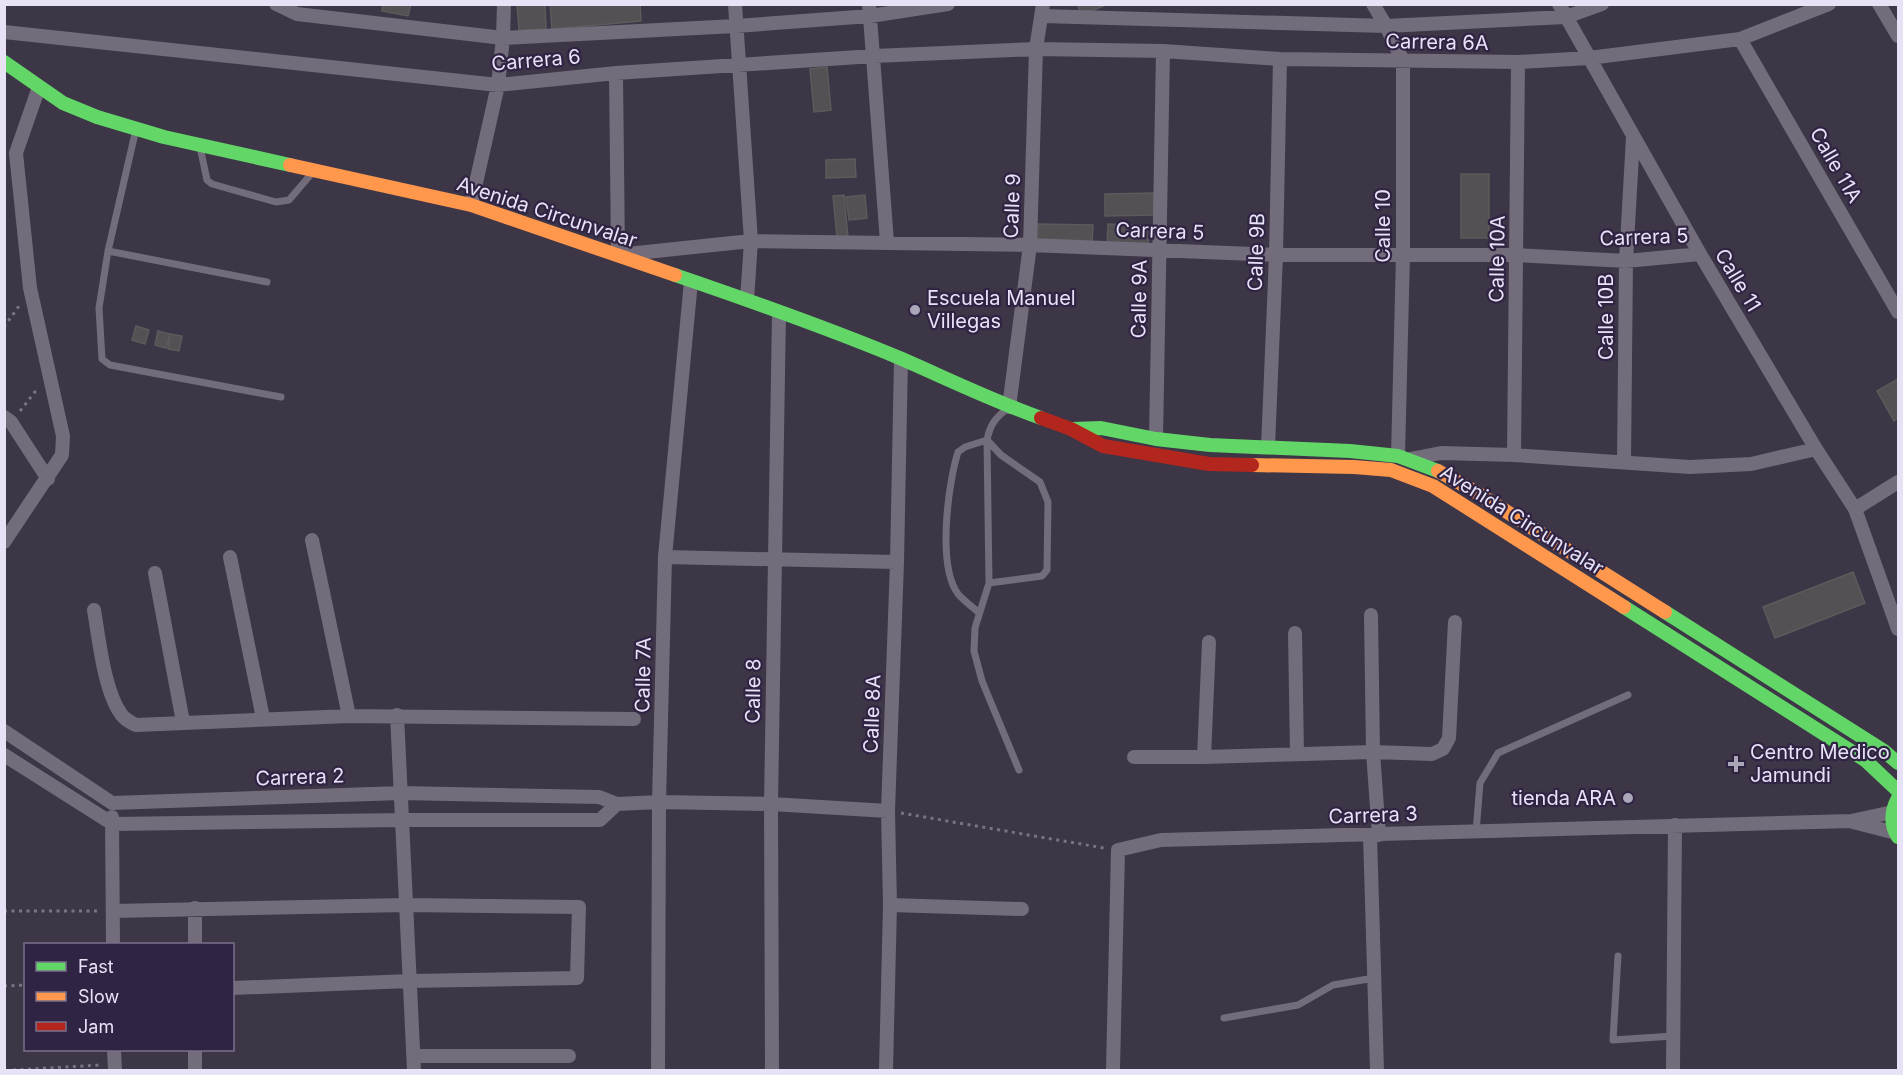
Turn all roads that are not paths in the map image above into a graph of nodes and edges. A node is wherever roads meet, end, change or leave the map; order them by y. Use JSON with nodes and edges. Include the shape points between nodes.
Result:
{"nodes":[{"id":1,"x":276,"y":4,"type":"edge"},
{"id":2,"x":504,"y":4,"type":"edge"},
{"id":3,"x":735,"y":4,"type":"edge"},
{"id":4,"x":948,"y":4,"type":"edge"},
{"id":5,"x":1373,"y":4,"type":"edge"},
{"id":6,"x":1602,"y":4,"type":"edge"},
{"id":7,"x":1829,"y":4,"type":"edge"},
{"id":8,"x":1879,"y":4,"type":"edge"},
{"id":9,"x":870,"y":10,"type":"edge"},
{"id":10,"x":1042,"y":10,"type":"edge"},
{"id":11,"x":1563,"y":11,"type":"edge"},
{"id":12,"x":736,"y":26,"type":"junction"},
{"id":13,"x":1386,"y":26,"type":"junction"},
{"id":14,"x":4,"y":32,"type":"edge"},
{"id":15,"x":1899,"y":36,"type":"edge"},
{"id":16,"x":503,"y":38,"type":"junction"},
{"id":17,"x":1740,"y":39,"type":"junction"},
{"id":18,"x":1036,"y":50,"type":"junction"},
{"id":19,"x":1163,"y":51,"type":"junction"},
{"id":20,"x":874,"y":56,"type":"junction"},
{"id":21,"x":1589,"y":58,"type":"junction"},
{"id":22,"x":1280,"y":59,"type":"junction"},
{"id":23,"x":1403,"y":61,"type":"junction"},
{"id":24,"x":4,"y":62,"type":"edge"},
{"id":25,"x":1518,"y":62,"type":"junction"},
{"id":26,"x":739,"y":65,"type":"junction"},
{"id":27,"x":616,"y":73,"type":"junction"},
{"id":28,"x":498,"y":85,"type":"junction"},
{"id":29,"x":39,"y":87,"type":"junction"},
{"id":30,"x":136,"y":129,"type":"junction"},
{"id":31,"x":1633,"y":137,"type":"junction"},
{"id":32,"x":200,"y":144,"type":"junction"},
{"id":33,"x":315,"y":170,"type":"junction"},
{"id":34,"x":471,"y":205,"type":"junction"},
{"id":35,"x":751,"y":241,"type":"junction"},
{"id":36,"x":887,"y":242,"type":"junction"},
{"id":37,"x":1030,"y":245,"type":"junction"},
{"id":38,"x":108,"y":251,"type":"junction"},
{"id":39,"x":1159,"y":251,"type":"junction"},
{"id":40,"x":1403,"y":254,"type":"junction"},
{"id":41,"x":1700,"y":254,"type":"junction"},
{"id":42,"x":618,"y":255,"type":"junction"},
{"id":43,"x":1276,"y":255,"type":"junction"},
{"id":44,"x":1516,"y":255,"type":"junction"},
{"id":45,"x":1626,"y":261,"type":"junction"},
{"id":46,"x":691,"y":281,"type":"junction"},
{"id":47,"x":267,"y":282,"type":"dead end"},
{"id":48,"x":747,"y":300,"type":"junction"},
{"id":49,"x":1899,"y":312,"type":"edge"},
{"id":50,"x":779,"y":313,"type":"junction"},
{"id":51,"x":901,"y":359,"type":"junction"},
{"id":52,"x":281,"y":397,"type":"dead end"},
{"id":53,"x":1009,"y":407,"type":"junction"},
{"id":54,"x":8,"y":420,"type":"edge"},
{"id":55,"x":1071,"y":429,"type":"junction"},
{"id":56,"x":1156,"y":439,"type":"junction"},
{"id":57,"x":987,"y":440,"type":"junction"},
{"id":58,"x":1268,"y":447,"type":"junction"},
{"id":59,"x":1816,"y":449,"type":"junction"},
{"id":60,"x":1514,"y":455,"type":"junction"},
{"id":61,"x":1404,"y":458,"type":"junction"},
{"id":62,"x":1624,"y":462,"type":"junction"},
{"id":63,"x":48,"y":479,"type":"junction"},
{"id":64,"x":1899,"y":482,"type":"edge"},
{"id":65,"x":1855,"y":509,"type":"junction"},
{"id":66,"x":312,"y":540,"type":"dead end"},
{"id":67,"x":4,"y":542,"type":"edge"},
{"id":68,"x":230,"y":557,"type":"dead end"},
{"id":69,"x":665,"y":557,"type":"junction"},
{"id":70,"x":774,"y":558,"type":"junction"},
{"id":71,"x":897,"y":562,"type":"junction"},
{"id":72,"x":155,"y":573,"type":"dead end"},
{"id":73,"x":989,"y":583,"type":"junction"},
{"id":74,"x":94,"y":610,"type":"dead end"},
{"id":75,"x":979,"y":613,"type":"junction"},
{"id":76,"x":1371,"y":615,"type":"dead end"},
{"id":77,"x":1455,"y":622,"type":"dead end"},
{"id":78,"x":1899,"y":629,"type":"edge"},
{"id":79,"x":1295,"y":633,"type":"dead end"},
{"id":80,"x":1209,"y":642,"type":"dead end"},
{"id":81,"x":1628,"y":695,"type":"dead end"},
{"id":82,"x":349,"y":716,"type":"junction"},
{"id":83,"x":397,"y":716,"type":"junction"},
{"id":84,"x":263,"y":718,"type":"junction"},
{"id":85,"x":634,"y":719,"type":"dead end"},
{"id":86,"x":183,"y":722,"type":"junction"},
{"id":87,"x":4,"y":731,"type":"edge"},
{"id":88,"x":1373,"y":752,"type":"junction"},
{"id":89,"x":1297,"y":754,"type":"junction"},
{"id":90,"x":4,"y":755,"type":"edge"},
{"id":91,"x":1134,"y":757,"type":"dead end"},
{"id":92,"x":1204,"y":757,"type":"junction"},
{"id":93,"x":1899,"y":763,"type":"edge"},
{"id":94,"x":1018,"y":770,"type":"dead end"},
{"id":95,"x":1899,"y":791,"type":"edge"},
{"id":96,"x":401,"y":793,"type":"junction"},
{"id":97,"x":1899,"y":798,"type":"edge"},
{"id":98,"x":659,"y":802,"type":"junction"},
{"id":99,"x":112,"y":803,"type":"junction"},
{"id":100,"x":617,"y":804,"type":"junction"},
{"id":101,"x":771,"y":804,"type":"junction"},
{"id":102,"x":888,"y":811,"type":"junction"},
{"id":103,"x":1893,"y":812,"type":"junction"},
{"id":104,"x":402,"y":820,"type":"junction"},
{"id":105,"x":1851,"y":821,"type":"junction"},
{"id":106,"x":113,"y":824,"type":"junction"},
{"id":107,"x":1675,"y":825,"type":"junction"},
{"id":108,"x":1476,"y":832,"type":"junction"},
{"id":109,"x":1374,"y":835,"type":"junction"},
{"id":110,"x":1897,"y":835,"type":"edge"},
{"id":111,"x":406,"y":905,"type":"junction"},
{"id":112,"x":890,"y":905,"type":"junction"},
{"id":113,"x":195,"y":908,"type":"junction"},
{"id":114,"x":1022,"y":909,"type":"dead end"},
{"id":115,"x":113,"y":911,"type":"junction"},
{"id":116,"x":113,"y":943,"type":"edge"},
{"id":117,"x":195,"y":943,"type":"edge"},
{"id":118,"x":1618,"y":956,"type":"dead end"},
{"id":119,"x":1374,"y":978,"type":"junction"},
{"id":120,"x":410,"y":981,"type":"junction"},
{"id":121,"x":234,"y":988,"type":"edge"},
{"id":122,"x":1224,"y":1018,"type":"dead end"},
{"id":123,"x":1673,"y":1036,"type":"junction"},
{"id":124,"x":114,"y":1051,"type":"edge"},
{"id":125,"x":195,"y":1051,"type":"edge"},
{"id":126,"x":414,"y":1056,"type":"junction"},
{"id":127,"x":569,"y":1056,"type":"dead end"},
{"id":128,"x":115,"y":1067,"type":"edge"},
{"id":129,"x":195,"y":1071,"type":"edge"},
{"id":130,"x":414,"y":1071,"type":"edge"},
{"id":131,"x":658,"y":1071,"type":"edge"},
{"id":132,"x":772,"y":1071,"type":"edge"},
{"id":133,"x":886,"y":1071,"type":"edge"},
{"id":134,"x":1113,"y":1071,"type":"edge"},
{"id":135,"x":1377,"y":1071,"type":"edge"},
{"id":136,"x":1672,"y":1071,"type":"edge"}],
"edges":[{"from":1,"to":16,"type":"street","via":[[297,14]]},
{"from":2,"to":16,"type":"street"},
{"from":3,"to":12,"type":"street"},
{"from":4,"to":9,"type":"street"},
{"from":5,"to":13,"type":"street","name":"Calle 10"},
{"from":6,"to":11,"type":"street"},
{"from":7,"to":17,"type":"street","name":"Carrera 6A"},
{"from":8,"to":15,"type":"street"},
{"from":9,"to":12,"type":"street"},
{"from":9,"to":20,"type":"street"},
{"from":10,"to":13,"type":"street"},
{"from":10,"to":18,"type":"street","name":"Calle 9"},
{"from":11,"to":13,"type":"street"},
{"from":11,"to":21,"type":"street","name":"Calle 11"},
{"from":12,"to":16,"type":"street"},
{"from":12,"to":26,"type":"street"},
{"from":13,"to":23,"type":"street","name":"Calle 10"},
{"from":14,"to":28,"type":"street","name":"Carrera 6"},
{"from":16,"to":28,"type":"street"},
{"from":17,"to":21,"type":"street","name":"Carrera 6A"},
{"from":17,"to":49,"type":"street","name":"Calle 11A"},
{"from":18,"to":19,"type":"street","name":"Carrera 6A"},
{"from":18,"to":20,"type":"street","name":"Carrera 6"},
{"from":18,"to":37,"type":"street","name":"Calle 9"},
{"from":19,"to":22,"type":"street","name":"Carrera 6A"},
{"from":19,"to":39,"type":"street","name":"Calle 9A"},
{"from":20,"to":26,"type":"street","name":"Carrera 6"},
{"from":20,"to":36,"type":"street"},
{"from":21,"to":25,"type":"street","name":"Carrera 6A"},
{"from":21,"to":31,"type":"street","name":"Calle 11"},
{"from":22,"to":23,"type":"street","name":"Carrera 6A"},
{"from":22,"to":43,"type":"street","name":"Calle 9B"},
{"from":23,"to":25,"type":"street","name":"Carrera 6A"},
{"from":23,"to":40,"type":"street","name":"Calle 10"},
{"from":24,"to":29,"type":"main road","name":"Avenida Circunvalar"},
{"from":25,"to":44,"type":"street","name":"Calle 10A"},
{"from":26,"to":27,"type":"street","name":"Carrera 6"},
{"from":26,"to":35,"type":"street"},
{"from":27,"to":28,"type":"street","name":"Carrera 6"},
{"from":27,"to":42,"type":"street"},
{"from":28,"to":34,"type":"street"},
{"from":29,"to":30,"type":"main road","name":"Avenida Circunvalar","via":[[63,102]]},
{"from":29,"to":63,"type":"street","via":[[16,153],[30,288],[63,436],[62,455]]},
{"from":30,"to":32,"type":"main road","name":"Avenida Circunvalar"},
{"from":30,"to":38,"type":"lane"},
{"from":31,"to":41,"type":"street","name":"Calle 11"},
{"from":31,"to":45,"type":"street","name":"Calle 10B"},
{"from":32,"to":33,"type":"main road","name":"Avenida Circunvalar"},
{"from":32,"to":33,"type":"lane","via":[[207,180],[212,184],[276,202],[290,200]]},
{"from":33,"to":34,"type":"main road","name":"Avenida Circunvalar"},
{"from":34,"to":42,"type":"main road","name":"Avenida Circunvalar"},
{"from":35,"to":36,"type":"street","name":"Carrera 5"},
{"from":35,"to":42,"type":"street","name":"Carrera 5"},
{"from":35,"to":48,"type":"street"},
{"from":36,"to":37,"type":"street","name":"Carrera 5"},
{"from":37,"to":39,"type":"street","name":"Carrera 5"},
{"from":37,"to":53,"type":"street","name":"Calle 9"},
{"from":38,"to":47,"type":"lane"},
{"from":38,"to":52,"type":"lane","via":[[99,308],[102,359],[110,365]]},
{"from":39,"to":43,"type":"street","name":"Carrera 5"},
{"from":39,"to":56,"type":"street","name":"Calle 9A"},
{"from":40,"to":43,"type":"street","name":"Carrera 5"},
{"from":40,"to":44,"type":"street","name":"Carrera 5"},
{"from":40,"to":61,"type":"street","name":"Calle 10"},
{"from":41,"to":45,"type":"street","name":"Carrera 5"},
{"from":41,"to":59,"type":"street","name":"Calle 11"},
{"from":42,"to":46,"type":"main road","name":"Avenida Circunvalar"},
{"from":43,"to":58,"type":"street","name":"Calle 9B"},
{"from":44,"to":45,"type":"street","name":"Carrera 5"},
{"from":44,"to":60,"type":"street","name":"Calle 10A"},
{"from":45,"to":62,"type":"street","name":"Calle 10B"},
{"from":46,"to":48,"type":"main road","name":"Avenida Circunvalar"},
{"from":46,"to":69,"type":"street","name":"Calle 7A"},
{"from":48,"to":50,"type":"main road","name":"Avenida Circunvalar"},
{"from":50,"to":51,"type":"main road","name":"Avenida Circunvalar"},
{"from":50,"to":70,"type":"street","name":"Calle 8"},
{"from":51,"to":53,"type":"main road","name":"Avenida Circunvalar"},
{"from":51,"to":71,"type":"street","name":"Calle 8A"},
{"from":53,"to":55,"type":"main road","name":"Avenida Circunvalar"},
{"from":53,"to":57,"type":"lane","via":[[997,416]]},
{"from":54,"to":63,"type":"street"},
{"from":55,"to":56,"type":"main road","name":"Avenida Circunvalar","via":[[1101,428]]},
{"from":55,"to":95,"type":"main road","name":"Avenida Circunvalar","via":[[1102,446],[1149,455],[1209,464],[1391,470],[1432,486],[1865,760]]},
{"from":56,"to":58,"type":"main road","name":"Avenida Circunvalar"},
{"from":57,"to":73,"type":"lane"},
{"from":57,"to":73,"type":"lane","via":[[1000,455],[1040,482],[1048,502],[1047,570],[1042,576]]},
{"from":57,"to":75,"type":"lane","via":[[958,452],[948,504],[946,547],[949,574],[958,594]]},
{"from":58,"to":61,"type":"main road","name":"Avenida Circunvalar"},
{"from":59,"to":62,"type":"street","via":[[1751,464],[1690,467]]},
{"from":59,"to":65,"type":"street","name":"Calle 11"},
{"from":60,"to":61,"type":"street","via":[[1441,453]]},
{"from":60,"to":62,"type":"street"},
{"from":61,"to":93,"type":"main road","name":"Avenida Circunvalar","via":[[1445,474],[1474,491]]},
{"from":63,"to":67,"type":"street"},
{"from":64,"to":65,"type":"street"},
{"from":65,"to":78,"type":"street","name":"Calle 11"},
{"from":66,"to":82,"type":"street"},
{"from":68,"to":84,"type":"street"},
{"from":69,"to":70,"type":"street"},
{"from":69,"to":98,"type":"street","name":"Calle 7A"},
{"from":70,"to":71,"type":"street"},
{"from":70,"to":101,"type":"street","name":"Calle 8"},
{"from":71,"to":102,"type":"street","name":"Calle 8A"},
{"from":72,"to":86,"type":"street"},
{"from":73,"to":75,"type":"lane"},
{"from":74,"to":86,"type":"street","via":[[106,674],[120,713],[136,725]]},
{"from":75,"to":94,"type":"lane","via":[[974,651]]},
{"from":76,"to":88,"type":"street"},
{"from":77,"to":88,"type":"street","via":[[1449,738],[1443,749],[1432,754]]},
{"from":79,"to":89,"type":"street"},
{"from":80,"to":92,"type":"street"},
{"from":81,"to":108,"type":"lane","via":[[1498,753],[1480,783]]},
{"from":82,"to":83,"type":"street"},
{"from":82,"to":84,"type":"street"},
{"from":83,"to":85,"type":"street"},
{"from":83,"to":96,"type":"street"},
{"from":84,"to":86,"type":"street"},
{"from":87,"to":99,"type":"street"},
{"from":88,"to":89,"type":"street"},
{"from":88,"to":109,"type":"street"},
{"from":89,"to":92,"type":"street"},
{"from":90,"to":106,"type":"street"},
{"from":91,"to":92,"type":"street"},
{"from":96,"to":99,"type":"street","name":"Carrera 2"},
{"from":96,"to":100,"type":"street","name":"Carrera 2","via":[[599,797]]},
{"from":96,"to":104,"type":"street"},
{"from":97,"to":103,"type":"main road"},
{"from":98,"to":100,"type":"street","name":"Carrera 2"},
{"from":98,"to":101,"type":"street","name":"Carrera 2"},
{"from":98,"to":131,"type":"street","name":"Calle 7A"},
{"from":99,"to":106,"type":"street"},
{"from":100,"to":104,"type":"street","via":[[600,820]]},
{"from":101,"to":102,"type":"street","name":"Carrera 2"},
{"from":101,"to":132,"type":"street","name":"Calle 8"},
{"from":102,"to":112,"type":"street","name":"Calle 8A"},
{"from":103,"to":105,"type":"street","name":"Carrera 3"},
{"from":103,"to":110,"type":"main road"},
{"from":104,"to":106,"type":"street"},
{"from":104,"to":111,"type":"street"},
{"from":105,"to":107,"type":"street","name":"Carrera 3"},
{"from":105,"to":110,"type":"street","name":"Carrera 3"},
{"from":106,"to":115,"type":"street"},
{"from":107,"to":108,"type":"street","name":"Carrera 3"},
{"from":107,"to":123,"type":"street"},
{"from":108,"to":109,"type":"street","name":"Carrera 3"},
{"from":109,"to":119,"type":"street"},
{"from":109,"to":134,"type":"street","name":"Carrera 3","via":[[1161,840],[1118,850]]},
{"from":111,"to":113,"type":"street"},
{"from":111,"to":120,"type":"street"},
{"from":111,"to":120,"type":"street","via":[[579,906],[577,978]]},
{"from":112,"to":114,"type":"street"},
{"from":112,"to":133,"type":"street","name":"Calle 8A"},
{"from":113,"to":115,"type":"street"},
{"from":113,"to":117,"type":"street"},
{"from":115,"to":116,"type":"street"},
{"from":118,"to":123,"type":"lane","via":[[1613,1040]]},
{"from":119,"to":122,"type":"lane","via":[[1333,985],[1298,1005]]},
{"from":119,"to":135,"type":"street"},
{"from":120,"to":121,"type":"street"},
{"from":120,"to":126,"type":"street"},
{"from":123,"to":136,"type":"street"},
{"from":124,"to":128,"type":"street"},
{"from":125,"to":129,"type":"street"},
{"from":126,"to":127,"type":"street"},
{"from":126,"to":130,"type":"street"}]}
